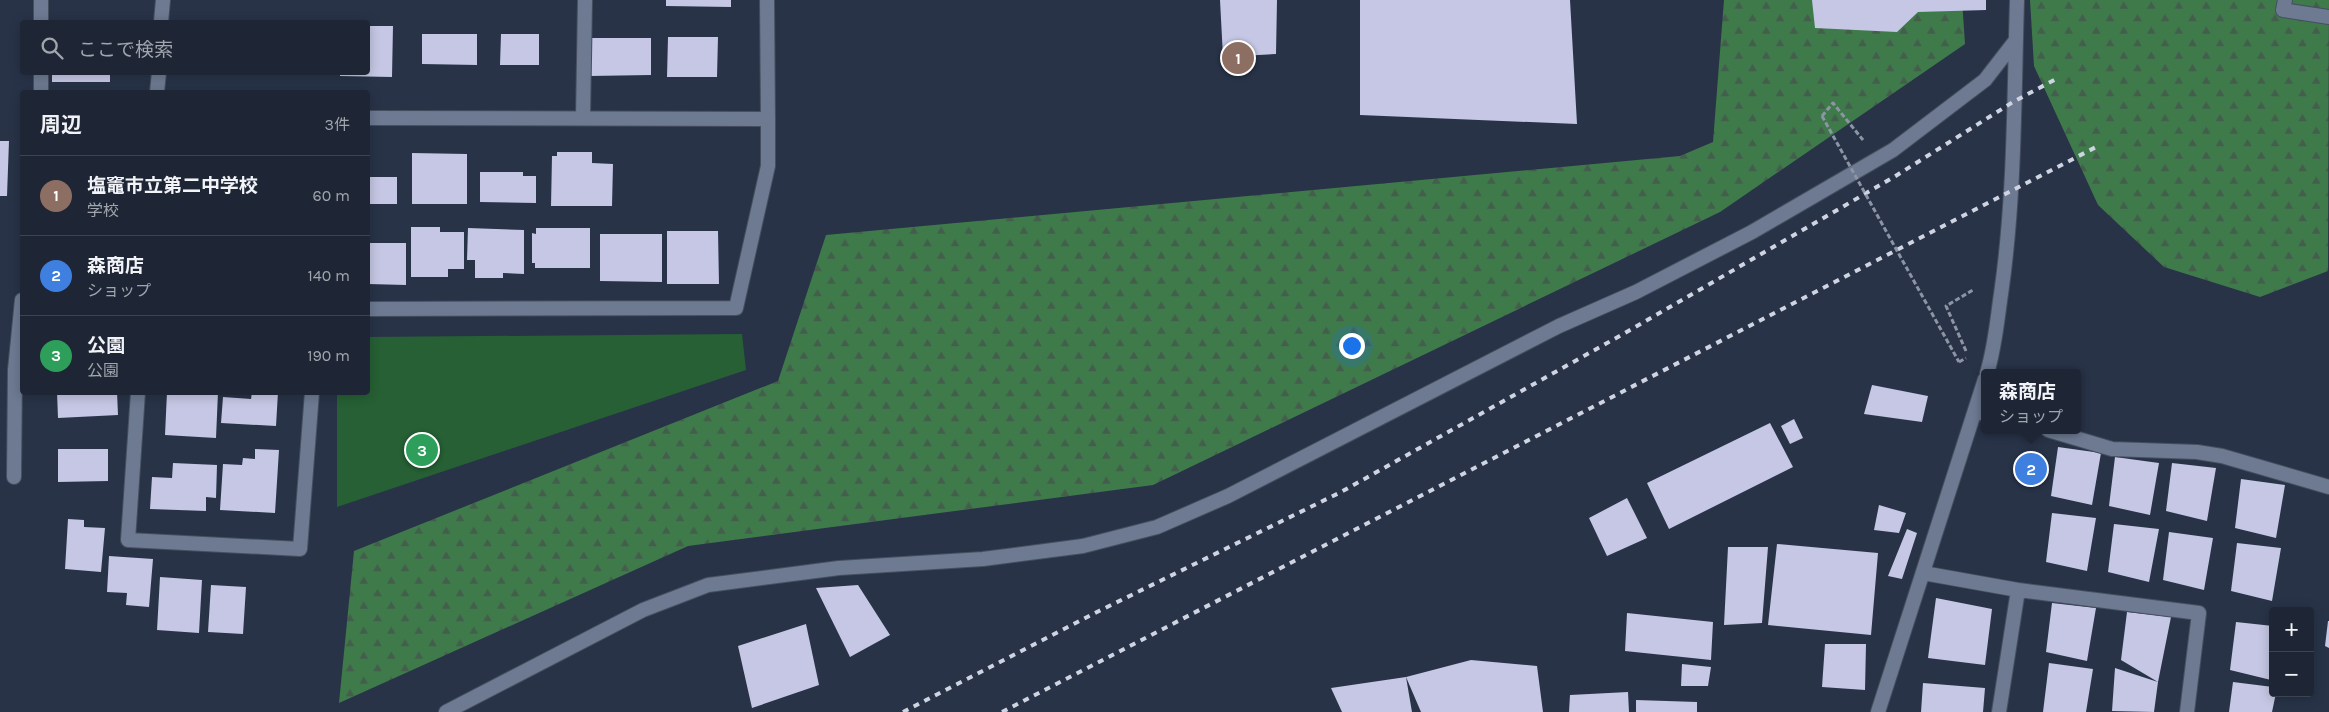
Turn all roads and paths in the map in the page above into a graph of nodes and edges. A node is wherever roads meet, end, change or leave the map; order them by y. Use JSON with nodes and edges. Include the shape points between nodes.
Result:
{"nodes":[{"id":1,"x":41,"y":0,"type":"edge"},
{"id":2,"x":163,"y":0,"type":"edge"},
{"id":3,"x":585,"y":0,"type":"edge"},
{"id":4,"x":767,"y":0,"type":"edge"},
{"id":5,"x":2017,"y":0,"type":"edge"},
{"id":6,"x":2285,"y":0,"type":"edge"},
{"id":7,"x":2329,"y":17,"type":"edge"},
{"id":8,"x":41,"y":20,"type":"edge"},
{"id":9,"x":161,"y":20,"type":"edge"},
{"id":10,"x":2016,"y":40,"type":"junction"},
{"id":11,"x":41,"y":75,"type":"edge"},
{"id":12,"x":158,"y":75,"type":"edge"},
{"id":13,"x":41,"y":90,"type":"edge"},
{"id":14,"x":157,"y":90,"type":"edge"},
{"id":15,"x":370,"y":118,"type":"edge"},
{"id":16,"x":583,"y":118,"type":"junction"},
{"id":17,"x":768,"y":119,"type":"junction"},
{"id":18,"x":1853,"y":126,"type":"dead end"},
{"id":19,"x":1973,"y":290,"type":"dead end"},
{"id":20,"x":370,"y":309,"type":"edge"},
{"id":21,"x":20,"y":320,"type":"edge"},
{"id":22,"x":1988,"y":369,"type":"edge"},
{"id":23,"x":138,"y":395,"type":"edge"},
{"id":24,"x":312,"y":395,"type":"edge"},
{"id":25,"x":1980,"y":413,"type":"edge"},
{"id":26,"x":2061,"y":434,"type":"edge"},
{"id":27,"x":14,"y":477,"type":"dead end"},
{"id":28,"x":2329,"y":487,"type":"edge"},
{"id":29,"x":1923,"y":574,"type":"junction"},
{"id":30,"x":2018,"y":590,"type":"junction"},
{"id":31,"x":446,"y":712,"type":"edge"},
{"id":32,"x":1878,"y":712,"type":"edge"},
{"id":33,"x":1999,"y":712,"type":"edge"},
{"id":34,"x":2187,"y":712,"type":"edge"}],
"edges":[{"from":1,"to":8,"type":"street"},
{"from":2,"to":9,"type":"street"},
{"from":3,"to":16,"type":"street"},
{"from":4,"to":17,"type":"street"},
{"from":5,"to":10,"type":"street"},
{"from":6,"to":7,"type":"street","via":[[2283,10]]},
{"from":10,"to":22,"type":"street","via":[[2005,264]]},
{"from":10,"to":31,"type":"street","via":[[1985,80],[1893,150],[1752,232],[1184,516],[1157,527],[1083,546],[984,559],[839,568],[708,585],[643,610]]},
{"from":11,"to":13,"type":"street"},
{"from":12,"to":14,"type":"street"},
{"from":15,"to":16,"type":"street"},
{"from":16,"to":17,"type":"street"},
{"from":17,"to":20,"type":"street","via":[[768,166],[736,308]]},
{"from":18,"to":19,"type":"path","bridge":true,"via":[[1833,103],[1822,116],[1959,362],[1969,357],[1946,306]]},
{"from":21,"to":27,"type":"street","via":[[15,370]]},
{"from":23,"to":24,"type":"street","via":[[128,540],[300,550]]},
{"from":25,"to":29,"type":"street"},
{"from":26,"to":28,"type":"street","via":[[2112,449],[2222,456]]},
{"from":29,"to":30,"type":"street"},
{"from":29,"to":32,"type":"street"},
{"from":30,"to":33,"type":"street"},
{"from":30,"to":34,"type":"street","via":[[2199,613]]}]}
